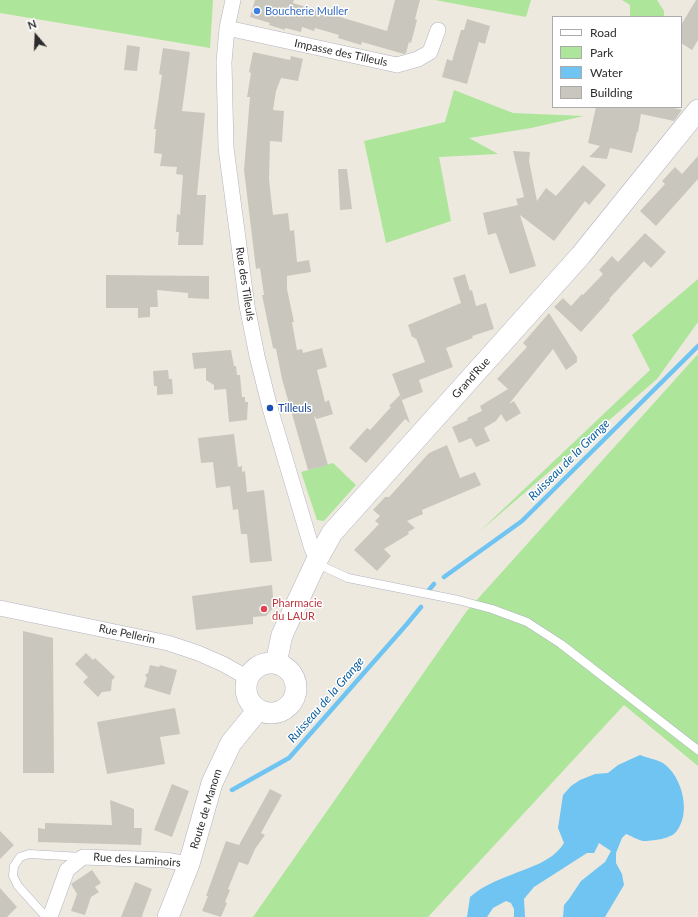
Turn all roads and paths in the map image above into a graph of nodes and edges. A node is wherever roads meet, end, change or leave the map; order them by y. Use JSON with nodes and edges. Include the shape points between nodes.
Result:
{"nodes":[{"id":1,"x":233,"y":0,"type":"edge"},
{"id":2,"x":227,"y":28,"type":"junction"},
{"id":3,"x":438,"y":30,"type":"dead end"},
{"id":4,"x":698,"y":110,"type":"edge"},
{"id":5,"x":317,"y":560,"type":"junction"},
{"id":6,"x":0,"y":608,"type":"edge"},
{"id":7,"x":276,"y":663,"type":"junction"},
{"id":8,"x":248,"y":678,"type":"junction"},
{"id":9,"x":256,"y":708,"type":"junction"},
{"id":10,"x":698,"y":750,"type":"edge"},
{"id":11,"x":83,"y":856,"type":"junction"},
{"id":12,"x":189,"y":864,"type":"junction"},
{"id":13,"x":46,"y":917,"type":"edge"},
{"id":14,"x":50,"y":917,"type":"edge"},
{"id":15,"x":168,"y":917,"type":"edge"}],
"edges":[{"from":1,"to":2,"type":"street","name":"Rue des Tilleuls"},
{"from":2,"to":3,"type":"street","name":"Impasse des Tilleuls","via":[[396,65],[418,59],[430,52]]},
{"from":2,"to":5,"type":"street","name":"Rue des Tilleuls","via":[[224,62],[226,148],[247,306],[270,408]]},
{"from":4,"to":5,"type":"street","name":"Grand'Rue","via":[[581,255],[332,533]]},
{"from":5,"to":7,"type":"street","name":"Grand'Rue","via":[[282,635]]},
{"from":5,"to":10,"type":"lane","via":[[322,566],[348,578],[458,600],[527,622],[561,644]]},
{"from":6,"to":8,"type":"street","name":"Rue Pellerin","via":[[168,643],[198,653]]},
{"from":7,"to":8,"type":"street","via":[[260,665]]},
{"from":7,"to":9,"type":"street","via":[[290,671],[294,678],[296,686],[292,702],[279,712],[271,713]]},
{"from":8,"to":9,"type":"street","via":[[246,694]]},
{"from":9,"to":12,"type":"street","name":"Route de Manom","via":[[231,743],[215,777]]},
{"from":11,"to":12,"type":"street","name":"Rue des Laminoirs","via":[[165,860]]},
{"from":11,"to":13,"type":"lane","via":[[29,854],[20,857],[14,866],[13,876],[18,886]]},
{"from":11,"to":14,"type":"street","name":"Rue des Laminoirs","via":[[67,870]]},
{"from":12,"to":15,"type":"street","name":"Route de Manom"}]}
